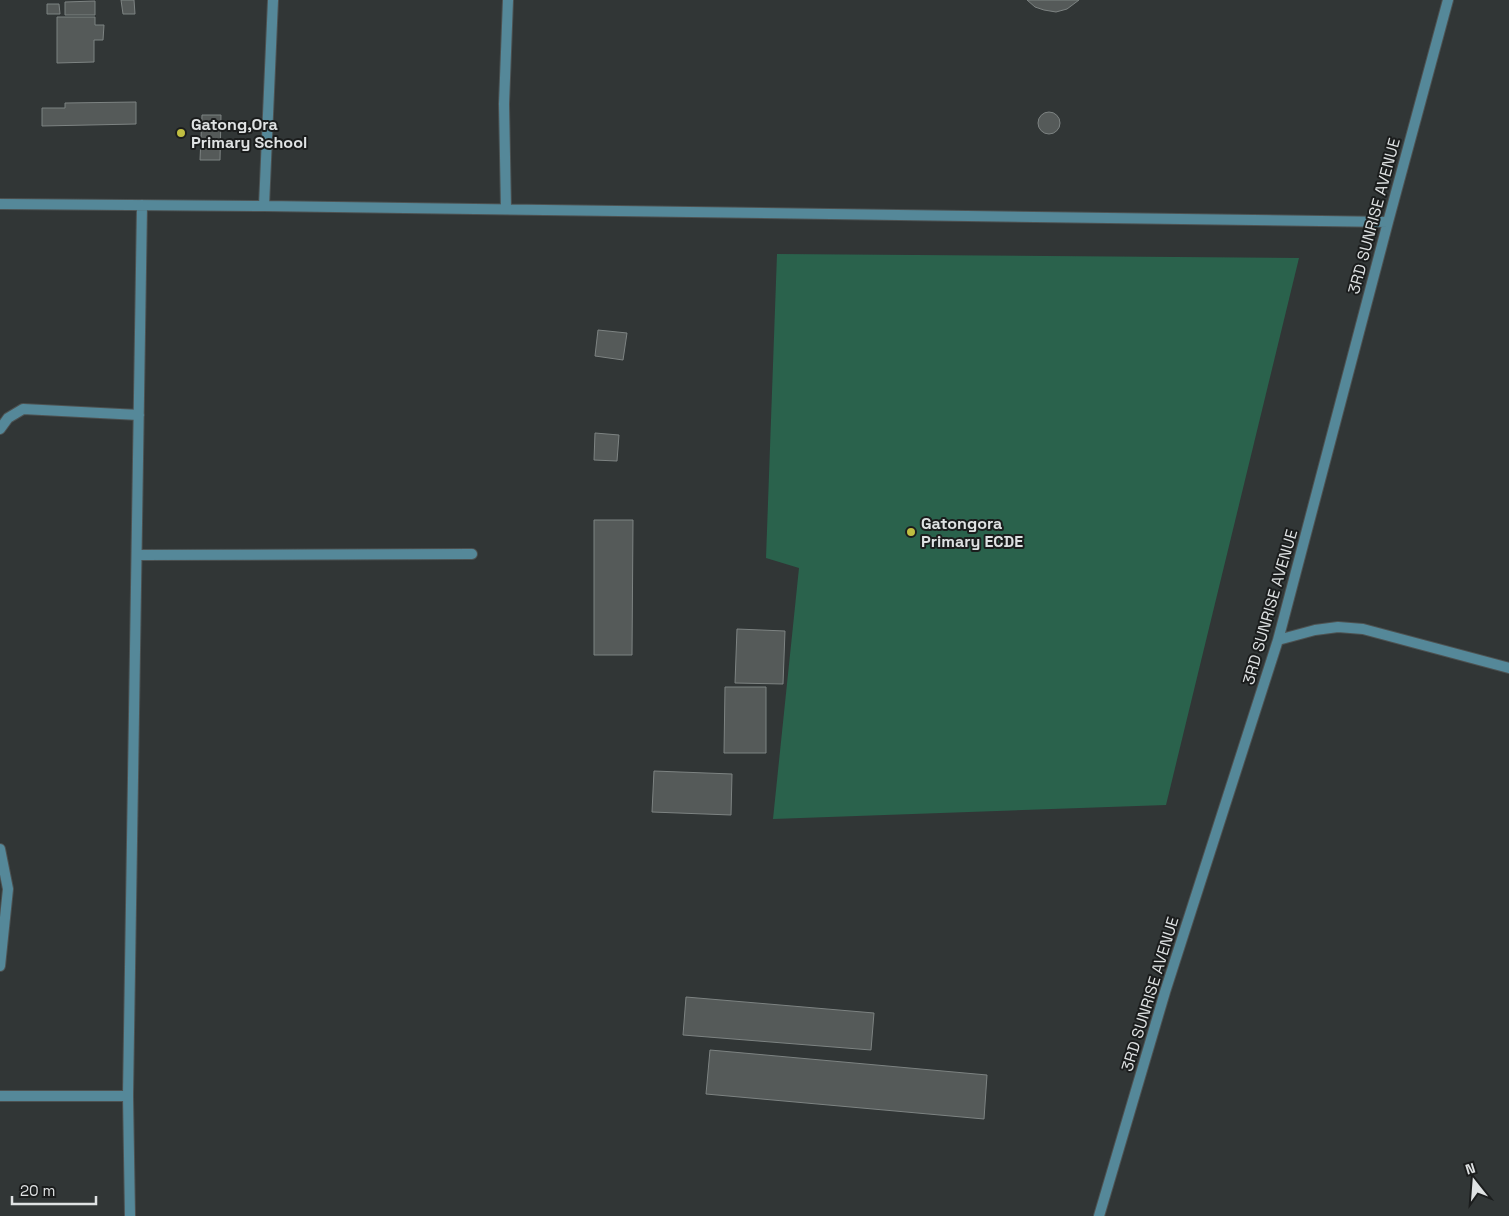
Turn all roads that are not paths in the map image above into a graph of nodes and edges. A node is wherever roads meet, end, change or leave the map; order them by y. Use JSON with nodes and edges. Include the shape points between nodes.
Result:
{"nodes":[{"id":1,"x":273,"y":0,"type":"edge"},
{"id":2,"x":508,"y":0,"type":"edge"},
{"id":3,"x":1448,"y":0,"type":"edge"},
{"id":4,"x":0,"y":204,"type":"edge"},
{"id":5,"x":142,"y":206,"type":"junction"},
{"id":6,"x":264,"y":206,"type":"junction"},
{"id":7,"x":506,"y":209,"type":"junction"},
{"id":8,"x":1388,"y":222,"type":"junction"},
{"id":9,"x":139,"y":414,"type":"junction"},
{"id":10,"x":0,"y":429,"type":"edge"},
{"id":11,"x":472,"y":554,"type":"dead end"},
{"id":12,"x":137,"y":555,"type":"junction"},
{"id":13,"x":1278,"y":640,"type":"junction"},
{"id":14,"x":1509,"y":668,"type":"edge"},
{"id":15,"x":0,"y":849,"type":"edge"},
{"id":16,"x":0,"y":966,"type":"edge"},
{"id":17,"x":0,"y":1096,"type":"edge"},
{"id":18,"x":128,"y":1096,"type":"junction"},
{"id":19,"x":130,"y":1216,"type":"edge"},
{"id":20,"x":1099,"y":1216,"type":"edge"}],
"edges":[{"from":1,"to":6,"type":"street"},
{"from":2,"to":7,"type":"street","via":[[504,104]]},
{"from":3,"to":8,"type":"street","name":"3RD SUNRISE AVENUE"},
{"from":4,"to":5,"type":"street"},
{"from":5,"to":6,"type":"street"},
{"from":5,"to":9,"type":"street"},
{"from":6,"to":7,"type":"street"},
{"from":7,"to":8,"type":"street"},
{"from":8,"to":13,"type":"street","name":"3RD SUNRISE AVENUE"},
{"from":9,"to":10,"type":"street","via":[[23,409],[8,418]]},
{"from":9,"to":12,"type":"street"},
{"from":11,"to":12,"type":"street"},
{"from":12,"to":18,"type":"street"},
{"from":13,"to":14,"type":"street","via":[[1338,627],[1363,629]]},
{"from":13,"to":20,"type":"street","name":"3RD SUNRISE AVENUE","via":[[1165,992]]},
{"from":15,"to":16,"type":"street","via":[[8,890]]},
{"from":17,"to":18,"type":"street"},
{"from":18,"to":19,"type":"street"}]}
